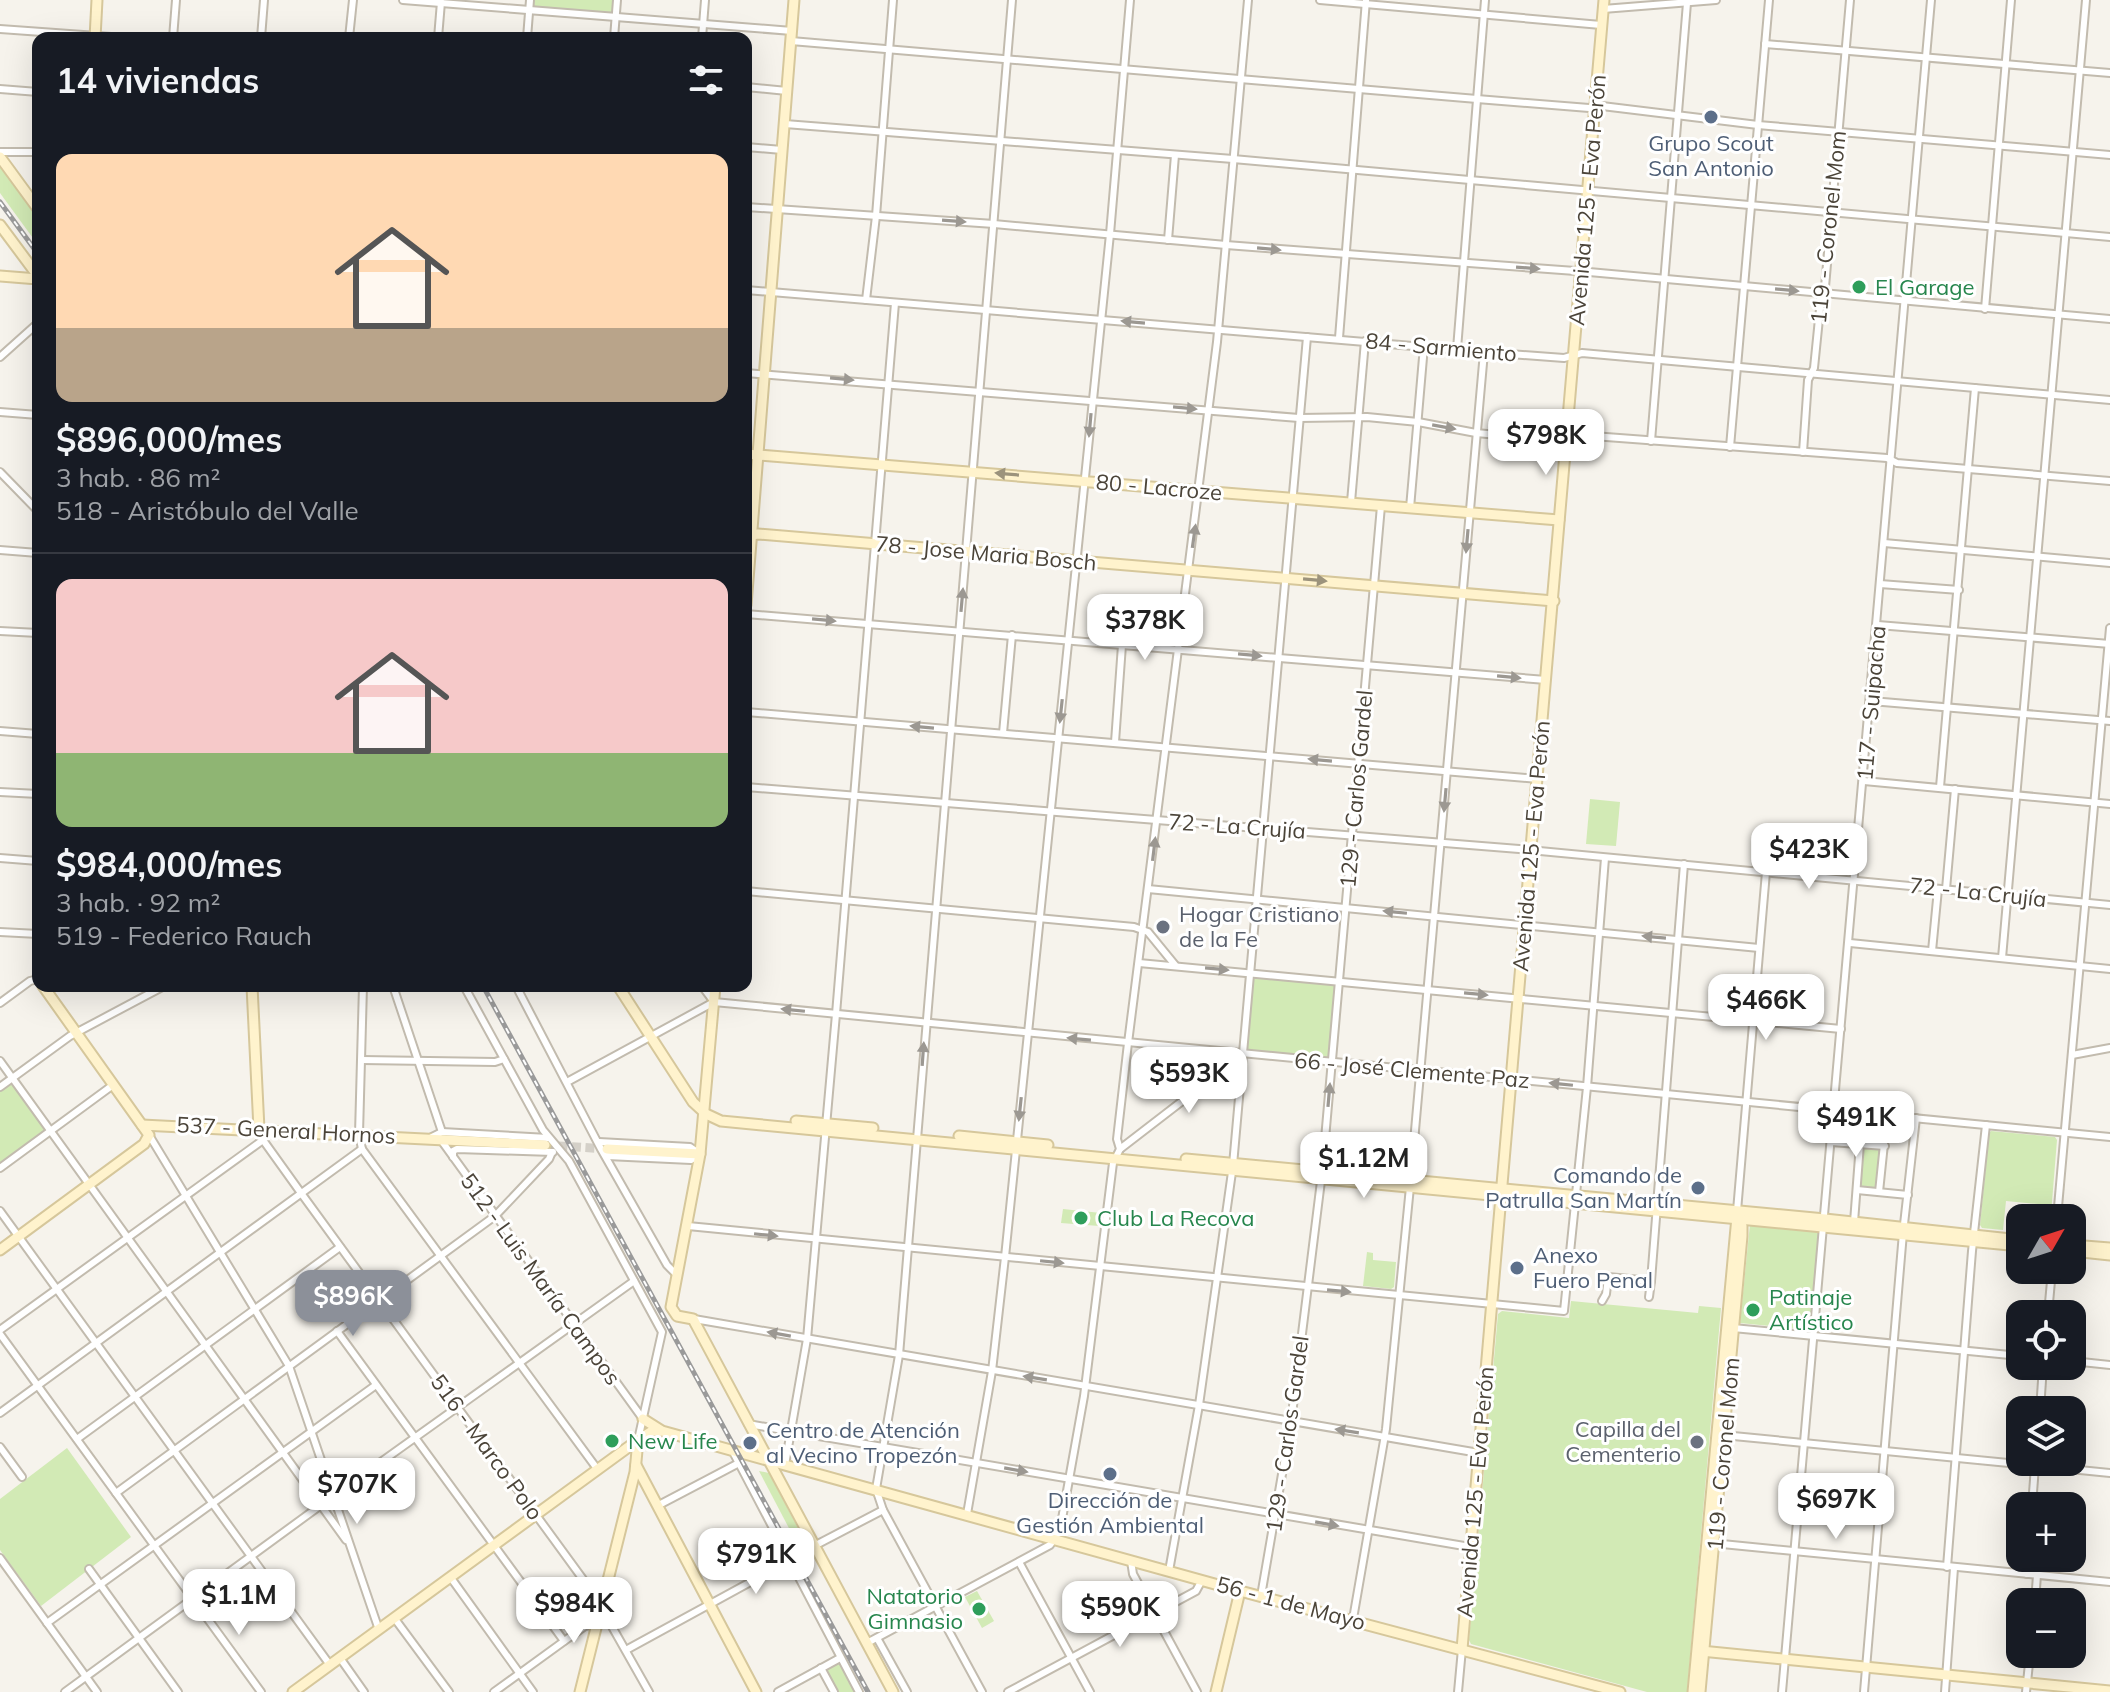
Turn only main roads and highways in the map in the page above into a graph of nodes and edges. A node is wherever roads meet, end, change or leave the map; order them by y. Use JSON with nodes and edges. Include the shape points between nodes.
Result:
{"nodes":[{"id":1,"x":97,"y":0,"type":"edge"},
{"id":2,"x":794,"y":0,"type":"edge"},
{"id":3,"x":1603,"y":4,"type":"edge"},
{"id":4,"x":96,"y":32,"type":"edge"},
{"id":5,"x":0,"y":155,"type":"edge"},
{"id":6,"x":32,"y":200,"type":"edge"},
{"id":7,"x":0,"y":225,"type":"edge"},
{"id":8,"x":32,"y":270,"type":"edge"},
{"id":9,"x":0,"y":276,"type":"edge"},
{"id":10,"x":32,"y":278,"type":"edge"},
{"id":11,"x":752,"y":454,"type":"edge"},
{"id":12,"x":758,"y":454,"type":"junction"},
{"id":13,"x":752,"y":508,"type":"edge"},
{"id":14,"x":1559,"y":520,"type":"junction"},
{"id":15,"x":752,"y":535,"type":"edge"},
{"id":16,"x":1554,"y":601,"type":"junction"},
{"id":17,"x":47,"y":992,"type":"edge"},
{"id":18,"x":252,"y":992,"type":"edge"},
{"id":19,"x":622,"y":992,"type":"edge"},
{"id":20,"x":715,"y":992,"type":"edge"},
{"id":21,"x":709,"y":1116,"type":"junction"},
{"id":22,"x":142,"y":1125,"type":"junction"},
{"id":23,"x":261,"y":1134,"type":"junction"},
{"id":24,"x":548,"y":1145,"type":"tunnel mouth"},
{"id":25,"x":604,"y":1149,"type":"tunnel mouth"},
{"id":26,"x":700,"y":1154,"type":"junction"},
{"id":27,"x":1500,"y":1192,"type":"junction"},
{"id":28,"x":1737,"y":1214,"type":"junction"},
{"id":29,"x":1824,"y":1222,"type":"junction"},
{"id":30,"x":1904,"y":1230,"type":"junction"},
{"id":31,"x":1975,"y":1238,"type":"junction"},
{"id":32,"x":2006,"y":1239,"type":"edge"},
{"id":33,"x":2006,"y":1244,"type":"edge"},
{"id":34,"x":2086,"y":1246,"type":"edge"},
{"id":35,"x":2110,"y":1248,"type":"edge"},
{"id":36,"x":0,"y":1250,"type":"edge"},
{"id":37,"x":2086,"y":1252,"type":"edge"},
{"id":38,"x":2110,"y":1255,"type":"edge"},
{"id":39,"x":643,"y":1419,"type":"road end"},
{"id":40,"x":662,"y":1431,"type":"junction"},
{"id":41,"x":638,"y":1440,"type":"junction"},
{"id":42,"x":618,"y":1456,"type":"junction"},
{"id":43,"x":767,"y":1460,"type":"junction"},
{"id":44,"x":636,"y":1465,"type":"junction"},
{"id":45,"x":632,"y":1479,"type":"junction"},
{"id":46,"x":1240,"y":1591,"type":"junction"},
{"id":47,"x":1462,"y":1649,"type":"junction"},
{"id":48,"x":1701,"y":1651,"type":"junction"},
{"id":49,"x":2026,"y":1688,"type":"edge"},
{"id":50,"x":2108,"y":1691,"type":"edge"},
{"id":51,"x":293,"y":1692,"type":"edge"},
{"id":52,"x":580,"y":1692,"type":"edge"},
{"id":53,"x":756,"y":1692,"type":"edge"},
{"id":54,"x":893,"y":1692,"type":"edge"},
{"id":55,"x":1216,"y":1692,"type":"edge"},
{"id":56,"x":1620,"y":1692,"type":"edge"},
{"id":57,"x":1693,"y":1692,"type":"edge"},
{"id":58,"x":1700,"y":1692,"type":"edge"}],
"edges":[{"from":1,"to":4,"type":"main road"},
{"from":2,"to":12,"type":"main road"},
{"from":3,"to":14,"type":"main road","name":"Avenida 125 - Eva Perón"},
{"from":5,"to":6,"type":"main road"},
{"from":7,"to":8,"type":"main road"},
{"from":9,"to":10,"type":"main road"},
{"from":11,"to":12,"type":"main road","name":"80 - Lacroze"},
{"from":12,"to":13,"type":"main road"},
{"from":14,"to":12,"type":"main road","name":"80 - Lacroze","one_way":true},
{"from":14,"to":16,"type":"main road","name":"Avenida 125 - Eva Perón"},
{"from":15,"to":16,"type":"main road","name":"78 - Jose Maria Bosch","one_way":true},
{"from":16,"to":27,"type":"main road","name":"Avenida 125 - Eva Perón"},
{"from":17,"to":22,"type":"main road"},
{"from":18,"to":23,"type":"main road"},
{"from":19,"to":21,"type":"main road","via":[[693,1102]]},
{"from":20,"to":21,"type":"main road"},
{"from":21,"to":26,"type":"main road"},
{"from":21,"to":27,"type":"main road"},
{"from":22,"to":23,"type":"main road","name":"537 - General Hornos"},
{"from":22,"to":36,"type":"main road","via":[[149,1135],[144,1144]]},
{"from":23,"to":24,"type":"main road","name":"537 - General Hornos","via":[[441,1136]]},
{"from":25,"to":26,"type":"main road"},
{"from":26,"to":43,"type":"main road","via":[[671,1307],[677,1316],[693,1319]]},
{"from":27,"to":28,"type":"main road"},
{"from":27,"to":47,"type":"main road","name":"Avenida 125 - Eva Perón"},
{"from":28,"to":29,"type":"main road"},
{"from":28,"to":48,"type":"main road","name":"119 - Coronel Mom","via":[[1742,1236]]},
{"from":29,"to":30,"type":"main road"},
{"from":29,"to":30,"type":"main road"},
{"from":30,"to":31,"type":"main road"},
{"from":31,"to":32,"type":"main road"},
{"from":31,"to":33,"type":"main road"},
{"from":34,"to":35,"type":"main road"},
{"from":37,"to":38,"type":"main road"},
{"from":39,"to":40,"type":"main road","name":"56 - 1 de Mayo"},
{"from":40,"to":41,"type":"main road"},
{"from":40,"to":43,"type":"main road","name":"56 - 1 de Mayo"},
{"from":41,"to":42,"type":"main road"},
{"from":41,"to":44,"type":"main road"},
{"from":42,"to":45,"type":"main road","via":[[631,1460]]},
{"from":42,"to":51,"type":"main road"},
{"from":43,"to":46,"type":"main road","name":"56 - 1 de Mayo"},
{"from":43,"to":54,"type":"main road"},
{"from":44,"to":45,"type":"main road"},
{"from":44,"to":53,"type":"main road"},
{"from":45,"to":52,"type":"main road"},
{"from":46,"to":47,"type":"main road","name":"56 - 1 de Mayo"},
{"from":46,"to":55,"type":"main road"},
{"from":47,"to":56,"type":"main road","name":"56 - 1 de Mayo"},
{"from":48,"to":49,"type":"main road"},
{"from":48,"to":57,"type":"main road","name":"119 - Coronel Mom"},
{"from":48,"to":58,"type":"main road","name":"119 - Coronel Mom"},
{"from":49,"to":50,"type":"main road"}]}
